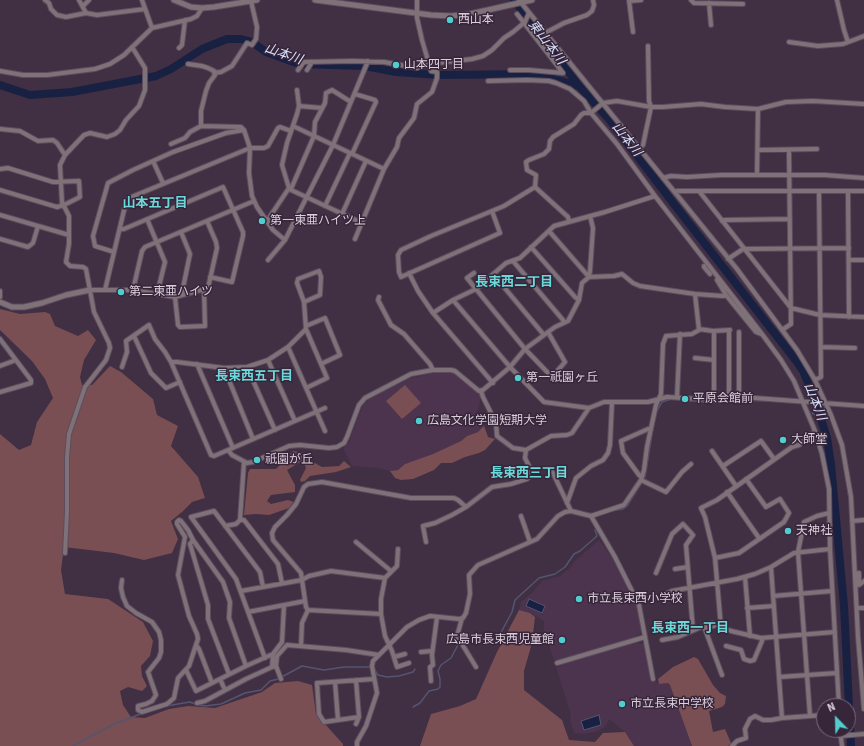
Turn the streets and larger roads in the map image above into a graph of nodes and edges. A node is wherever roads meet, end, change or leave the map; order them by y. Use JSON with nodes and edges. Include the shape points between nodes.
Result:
{"nodes":[{"id":1,"x":45,"y":0,"type":"edge"},
{"id":2,"x":79,"y":0,"type":"edge"},
{"id":3,"x":89,"y":0,"type":"edge"},
{"id":4,"x":142,"y":0,"type":"edge"},
{"id":5,"x":174,"y":0,"type":"edge"},
{"id":6,"x":257,"y":0,"type":"edge"},
{"id":7,"x":314,"y":0,"type":"edge"},
{"id":8,"x":417,"y":0,"type":"edge"},
{"id":9,"x":532,"y":0,"type":"edge"},
{"id":10,"x":593,"y":0,"type":"edge"},
{"id":11,"x":630,"y":0,"type":"edge"},
{"id":12,"x":641,"y":0,"type":"edge"},
{"id":13,"x":691,"y":0,"type":"edge"},
{"id":14,"x":837,"y":0,"type":"edge"},
{"id":15,"x":251,"y":1,"type":"junction"},
{"id":16,"x":334,"y":1,"type":"edge"},
{"id":17,"x":520,"y":2,"type":"edge"},
{"id":18,"x":709,"y":3,"type":"junction"},
{"id":19,"x":742,"y":4,"type":"dead end"},
{"id":20,"x":83,"y":6,"type":"junction"},
{"id":21,"x":202,"y":8,"type":"junction"},
{"id":22,"x":145,"y":9,"type":"junction"},
{"id":23,"x":86,"y":13,"type":"junction"},
{"id":24,"x":417,"y":13,"type":"junction"},
{"id":25,"x":529,"y":13,"type":"junction"},
{"id":26,"x":516,"y":14,"type":"dead end"},
{"id":27,"x":185,"y":20,"type":"junction"},
{"id":28,"x":524,"y":22,"type":"junction"},
{"id":29,"x":711,"y":25,"type":"dead end"},
{"id":30,"x":152,"y":28,"type":"junction"},
{"id":31,"x":633,"y":32,"type":"dead end"},
{"id":32,"x":545,"y":33,"type":"junction"},
{"id":33,"x":864,"y":36,"type":"edge"},
{"id":34,"x":789,"y":42,"type":"dead end"},
{"id":35,"x":848,"y":42,"type":"junction"},
{"id":36,"x":648,"y":46,"type":"dead end"},
{"id":37,"x":132,"y":47,"type":"junction"},
{"id":38,"x":179,"y":48,"type":"dead end"},
{"id":39,"x":368,"y":61,"type":"junction"},
{"id":40,"x":312,"y":62,"type":"junction"},
{"id":41,"x":188,"y":64,"type":"dead end"},
{"id":42,"x":430,"y":64,"type":"junction"},
{"id":43,"x":298,"y":70,"type":"dead end"},
{"id":44,"x":308,"y":70,"type":"dead end"},
{"id":45,"x":510,"y":70,"type":"dead end"},
{"id":46,"x":0,"y":71,"type":"edge"},
{"id":47,"x":214,"y":73,"type":"junction"},
{"id":48,"x":488,"y":81,"type":"dead end"},
{"id":49,"x":296,"y":90,"type":"dead end"},
{"id":50,"x":355,"y":94,"type":"junction"},
{"id":51,"x":351,"y":102,"type":"junction"},
{"id":52,"x":603,"y":103,"type":"junction"},
{"id":53,"x":864,"y":104,"type":"edge"},
{"id":54,"x":299,"y":106,"type":"junction"},
{"id":55,"x":651,"y":107,"type":"junction"},
{"id":56,"x":322,"y":108,"type":"junction"},
{"id":57,"x":758,"y":109,"type":"junction"},
{"id":58,"x":591,"y":113,"type":"junction"},
{"id":59,"x":201,"y":126,"type":"junction"},
{"id":60,"x":292,"y":128,"type":"junction"},
{"id":61,"x":0,"y":129,"type":"edge"},
{"id":62,"x":244,"y":130,"type":"junction"},
{"id":63,"x":314,"y":136,"type":"junction"},
{"id":64,"x":171,"y":144,"type":"dead end"},
{"id":65,"x":333,"y":145,"type":"junction"},
{"id":66,"x":250,"y":148,"type":"junction"},
{"id":67,"x":640,"y":148,"type":"junction"},
{"id":68,"x":817,"y":149,"type":"dead end"},
{"id":69,"x":758,"y":150,"type":"junction"},
{"id":70,"x":790,"y":150,"type":"junction"},
{"id":71,"x":351,"y":153,"type":"junction"},
{"id":72,"x":65,"y":155,"type":"junction"},
{"id":73,"x":153,"y":161,"type":"junction"},
{"id":74,"x":366,"y":161,"type":"junction"},
{"id":75,"x":0,"y":169,"type":"edge"},
{"id":76,"x":384,"y":169,"type":"junction"},
{"id":77,"x":757,"y":175,"type":"junction"},
{"id":78,"x":790,"y":175,"type":"junction"},
{"id":79,"x":663,"y":178,"type":"junction"},
{"id":80,"x":864,"y":178,"type":"edge"},
{"id":81,"x":61,"y":182,"type":"junction"},
{"id":82,"x":163,"y":183,"type":"junction"},
{"id":83,"x":535,"y":187,"type":"junction"},
{"id":84,"x":290,"y":189,"type":"junction"},
{"id":85,"x":0,"y":190,"type":"edge"},
{"id":86,"x":699,"y":191,"type":"junction"},
{"id":87,"x":790,"y":191,"type":"junction"},
{"id":88,"x":819,"y":191,"type":"junction"},
{"id":89,"x":848,"y":191,"type":"junction"},
{"id":90,"x":864,"y":191,"type":"edge"},
{"id":91,"x":675,"y":192,"type":"junction"},
{"id":92,"x":654,"y":196,"type":"junction"},
{"id":93,"x":307,"y":197,"type":"junction"},
{"id":94,"x":254,"y":201,"type":"junction"},
{"id":95,"x":64,"y":205,"type":"junction"},
{"id":96,"x":325,"y":206,"type":"junction"},
{"id":97,"x":233,"y":210,"type":"junction"},
{"id":98,"x":492,"y":211,"type":"junction"},
{"id":99,"x":342,"y":214,"type":"junction"},
{"id":100,"x":0,"y":215,"type":"edge"},
{"id":101,"x":590,"y":216,"type":"junction"},
{"id":102,"x":790,"y":219,"type":"junction"},
{"id":103,"x":147,"y":220,"type":"junction"},
{"id":104,"x":207,"y":221,"type":"junction"},
{"id":105,"x":267,"y":221,"type":"junction"},
{"id":106,"x":722,"y":221,"type":"junction"},
{"id":107,"x":569,"y":222,"type":"junction"},
{"id":108,"x":362,"y":223,"type":"junction"},
{"id":109,"x":38,"y":226,"type":"junction"},
{"id":110,"x":120,"y":229,"type":"junction"},
{"id":111,"x":549,"y":231,"type":"junction"},
{"id":112,"x":181,"y":232,"type":"junction"},
{"id":113,"x":69,"y":235,"type":"junction"},
{"id":114,"x":0,"y":239,"type":"edge"},
{"id":115,"x":355,"y":239,"type":"dead end"},
{"id":116,"x":285,"y":240,"type":"junction"},
{"id":117,"x":156,"y":242,"type":"junction"},
{"id":118,"x":531,"y":248,"type":"junction"},
{"id":119,"x":790,"y":248,"type":"junction"},
{"id":120,"x":820,"y":248,"type":"junction"},
{"id":121,"x":849,"y":248,"type":"junction"},
{"id":122,"x":743,"y":249,"type":"junction"},
{"id":123,"x":114,"y":252,"type":"junction"},
{"id":124,"x":728,"y":259,"type":"junction"},
{"id":125,"x":268,"y":260,"type":"dead end"},
{"id":126,"x":849,"y":260,"type":"junction"},
{"id":127,"x":864,"y":260,"type":"edge"},
{"id":128,"x":513,"y":262,"type":"junction"},
{"id":129,"x":704,"y":266,"type":"dead end"},
{"id":130,"x":711,"y":272,"type":"junction"},
{"id":131,"x":409,"y":273,"type":"junction"},
{"id":132,"x":474,"y":273,"type":"dead end"},
{"id":133,"x":493,"y":274,"type":"junction"},
{"id":134,"x":210,"y":277,"type":"junction"},
{"id":135,"x":588,"y":277,"type":"junction"},
{"id":136,"x":204,"y":289,"type":"junction"},
{"id":137,"x":90,"y":290,"type":"junction"},
{"id":138,"x":105,"y":290,"type":"junction"},
{"id":139,"x":132,"y":290,"type":"junction"},
{"id":140,"x":476,"y":290,"type":"junction"},
{"id":141,"x":0,"y":291,"type":"edge"},
{"id":142,"x":157,"y":294,"type":"junction"},
{"id":143,"x":184,"y":294,"type":"junction"},
{"id":144,"x":695,"y":294,"type":"junction"},
{"id":145,"x":726,"y":295,"type":"junction"},
{"id":146,"x":0,"y":297,"type":"edge"},
{"id":147,"x":175,"y":297,"type":"junction"},
{"id":148,"x":379,"y":297,"type":"dead end"},
{"id":149,"x":453,"y":300,"type":"junction"},
{"id":150,"x":579,"y":300,"type":"junction"},
{"id":151,"x":0,"y":302,"type":"edge"},
{"id":152,"x":304,"y":302,"type":"junction"},
{"id":153,"x":790,"y":308,"type":"junction"},
{"id":154,"x":433,"y":313,"type":"junction"},
{"id":155,"x":820,"y":315,"type":"junction"},
{"id":156,"x":849,"y":317,"type":"junction"},
{"id":157,"x":864,"y":318,"type":"edge"},
{"id":158,"x":564,"y":323,"type":"junction"},
{"id":159,"x":306,"y":327,"type":"junction"},
{"id":160,"x":699,"y":329,"type":"junction"},
{"id":161,"x":782,"y":330,"type":"junction"},
{"id":162,"x":714,"y":331,"type":"junction"},
{"id":163,"x":548,"y":332,"type":"junction"},
{"id":164,"x":739,"y":332,"type":"dead end"},
{"id":165,"x":680,"y":334,"type":"junction"},
{"id":166,"x":762,"y":334,"type":"junction"},
{"id":167,"x":544,"y":335,"type":"junction"},
{"id":168,"x":134,"y":336,"type":"junction"},
{"id":169,"x":0,"y":340,"type":"edge"},
{"id":170,"x":288,"y":347,"type":"junction"},
{"id":171,"x":821,"y":347,"type":"junction"},
{"id":172,"x":855,"y":348,"type":"dead end"},
{"id":173,"x":525,"y":349,"type":"junction"},
{"id":174,"x":695,"y":358,"type":"dead end"},
{"id":175,"x":16,"y":360,"type":"junction"},
{"id":176,"x":268,"y":360,"type":"junction"},
{"id":177,"x":714,"y":360,"type":"junction"},
{"id":178,"x":171,"y":362,"type":"junction"},
{"id":179,"x":197,"y":364,"type":"junction"},
{"id":180,"x":321,"y":364,"type":"junction"},
{"id":181,"x":0,"y":366,"type":"edge"},
{"id":182,"x":122,"y":367,"type":"dead end"},
{"id":183,"x":247,"y":367,"type":"junction"},
{"id":184,"x":510,"y":367,"type":"junction"},
{"id":185,"x":224,"y":368,"type":"junction"},
{"id":186,"x":433,"y":370,"type":"junction"},
{"id":187,"x":815,"y":380,"type":"junction"},
{"id":188,"x":180,"y":382,"type":"junction"},
{"id":189,"x":493,"y":382,"type":"junction"},
{"id":190,"x":306,"y":388,"type":"junction"},
{"id":191,"x":481,"y":391,"type":"junction"},
{"id":192,"x":0,"y":392,"type":"edge"},
{"id":193,"x":676,"y":397,"type":"junction"},
{"id":194,"x":739,"y":397,"type":"junction"},
{"id":195,"x":729,"y":398,"type":"junction"},
{"id":196,"x":658,"y":399,"type":"junction"},
{"id":197,"x":714,"y":400,"type":"junction"},
{"id":198,"x":805,"y":401,"type":"junction"},
{"id":199,"x":612,"y":402,"type":"junction"},
{"id":200,"x":824,"y":402,"type":"junction"},
{"id":201,"x":864,"y":406,"type":"edge"},
{"id":202,"x":325,"y":408,"type":"dead end"},
{"id":203,"x":589,"y":408,"type":"junction"},
{"id":204,"x":316,"y":411,"type":"junction"},
{"id":205,"x":295,"y":421,"type":"junction"},
{"id":206,"x":274,"y":430,"type":"junction"},
{"id":207,"x":651,"y":430,"type":"junction"},
{"id":208,"x":324,"y":431,"type":"dead end"},
{"id":209,"x":815,"y":431,"type":"junction"},
{"id":210,"x":253,"y":439,"type":"junction"},
{"id":211,"x":230,"y":449,"type":"junction"},
{"id":212,"x":526,"y":450,"type":"junction"},
{"id":213,"x":712,"y":451,"type":"dead end"},
{"id":214,"x":774,"y":459,"type":"junction"},
{"id":215,"x":244,"y":462,"type":"junction"},
{"id":216,"x":691,"y":464,"type":"dead end"},
{"id":217,"x":723,"y":466,"type":"junction"},
{"id":218,"x":552,"y":471,"type":"dead end"},
{"id":219,"x":642,"y":478,"type":"junction"},
{"id":220,"x":746,"y":479,"type":"junction"},
{"id":221,"x":736,"y":486,"type":"junction"},
{"id":222,"x":727,"y":492,"type":"junction"},
{"id":223,"x":567,"y":503,"type":"junction"},
{"id":224,"x":466,"y":507,"type":"junction"},
{"id":225,"x":571,"y":511,"type":"junction"},
{"id":226,"x":829,"y":513,"type":"junction"},
{"id":227,"x":521,"y":516,"type":"dead end"},
{"id":228,"x":591,"y":516,"type":"junction"},
{"id":229,"x":240,"y":520,"type":"junction"},
{"id":230,"x":864,"y":520,"type":"edge"},
{"id":231,"x":852,"y":521,"type":"junction"},
{"id":232,"x":225,"y":526,"type":"junction"},
{"id":233,"x":759,"y":538,"type":"junction"},
{"id":234,"x":193,"y":540,"type":"junction"},
{"id":235,"x":356,"y":542,"type":"dead end"},
{"id":236,"x":426,"y":542,"type":"dead end"},
{"id":237,"x":530,"y":542,"type":"junction"},
{"id":238,"x":830,"y":548,"type":"junction"},
{"id":239,"x":398,"y":549,"type":"dead end"},
{"id":240,"x":798,"y":552,"type":"junction"},
{"id":241,"x":65,"y":554,"type":"dead end"},
{"id":242,"x":715,"y":558,"type":"junction"},
{"id":243,"x":688,"y":567,"type":"junction"},
{"id":244,"x":771,"y":567,"type":"junction"},
{"id":245,"x":675,"y":569,"type":"dead end"},
{"id":246,"x":391,"y":572,"type":"junction"},
{"id":247,"x":656,"y":573,"type":"dead end"},
{"id":248,"x":855,"y":574,"type":"junction"},
{"id":249,"x":745,"y":577,"type":"junction"},
{"id":250,"x":386,"y":578,"type":"junction"},
{"id":251,"x":122,"y":580,"type":"dead end"},
{"id":252,"x":302,"y":580,"type":"junction"},
{"id":253,"x":864,"y":581,"type":"edge"},
{"id":254,"x":718,"y":582,"type":"junction"},
{"id":255,"x":282,"y":583,"type":"junction"},
{"id":256,"x":263,"y":587,"type":"junction"},
{"id":257,"x":690,"y":587,"type":"junction"},
{"id":258,"x":241,"y":591,"type":"junction"},
{"id":259,"x":832,"y":591,"type":"junction"},
{"id":260,"x":801,"y":594,"type":"junction"},
{"id":261,"x":663,"y":595,"type":"dead end"},
{"id":262,"x":773,"y":596,"type":"junction"},
{"id":263,"x":305,"y":601,"type":"junction"},
{"id":264,"x":284,"y":605,"type":"junction"},
{"id":265,"x":774,"y":606,"type":"junction"},
{"id":266,"x":747,"y":608,"type":"junction"},
{"id":267,"x":857,"y":608,"type":"junction"},
{"id":268,"x":864,"y":608,"type":"edge"},
{"id":269,"x":308,"y":610,"type":"junction"},
{"id":270,"x":248,"y":612,"type":"junction"},
{"id":271,"x":381,"y":614,"type":"junction"},
{"id":272,"x":437,"y":617,"type":"junction"},
{"id":273,"x":462,"y":618,"type":"junction"},
{"id":274,"x":718,"y":626,"type":"junction"},
{"id":275,"x":693,"y":630,"type":"junction"},
{"id":276,"x":835,"y":632,"type":"junction"},
{"id":277,"x":804,"y":634,"type":"junction"},
{"id":278,"x":750,"y":636,"type":"junction"},
{"id":279,"x":645,"y":637,"type":"junction"},
{"id":280,"x":776,"y":637,"type":"junction"},
{"id":281,"x":762,"y":638,"type":"junction"},
{"id":282,"x":662,"y":640,"type":"dead end"},
{"id":283,"x":196,"y":645,"type":"junction"},
{"id":284,"x":389,"y":645,"type":"junction"},
{"id":285,"x":301,"y":646,"type":"junction"},
{"id":286,"x":726,"y":646,"type":"dead end"},
{"id":287,"x":432,"y":651,"type":"junction"},
{"id":288,"x":421,"y":652,"type":"dead end"},
{"id":289,"x":273,"y":654,"type":"junction"},
{"id":290,"x":405,"y":654,"type":"dead end"},
{"id":291,"x":379,"y":655,"type":"junction"},
{"id":292,"x":394,"y":657,"type":"junction"},
{"id":293,"x":264,"y":658,"type":"junction"},
{"id":294,"x":409,"y":663,"type":"dead end"},
{"id":295,"x":557,"y":663,"type":"dead end"},
{"id":296,"x":246,"y":666,"type":"junction"},
{"id":297,"x":274,"y":667,"type":"junction"},
{"id":298,"x":424,"y":667,"type":"dead end"},
{"id":299,"x":430,"y":667,"type":"junction"},
{"id":300,"x":476,"y":667,"type":"dead end"},
{"id":301,"x":186,"y":670,"type":"junction"},
{"id":302,"x":837,"y":673,"type":"junction"},
{"id":303,"x":229,"y":674,"type":"junction"},
{"id":304,"x":722,"y":675,"type":"dead end"},
{"id":305,"x":807,"y":675,"type":"junction"},
{"id":306,"x":779,"y":677,"type":"junction"},
{"id":307,"x":280,"y":678,"type":"dead end"},
{"id":308,"x":220,"y":679,"type":"junction"},
{"id":309,"x":374,"y":679,"type":"junction"},
{"id":310,"x":653,"y":679,"type":"dead end"},
{"id":311,"x":356,"y":680,"type":"junction"},
{"id":312,"x":431,"y":681,"type":"dead end"},
{"id":313,"x":335,"y":682,"type":"junction"},
{"id":314,"x":212,"y":683,"type":"junction"},
{"id":315,"x":225,"y":690,"type":"junction"},
{"id":316,"x":839,"y":698,"type":"edge"},
{"id":317,"x":197,"y":703,"type":"dead end"},
{"id":318,"x":864,"y":709,"type":"edge"},
{"id":319,"x":810,"y":716,"type":"junction"},
{"id":320,"x":816,"y":716,"type":"edge"},
{"id":321,"x":359,"y":717,"type":"junction"},
{"id":322,"x":782,"y":718,"type":"junction"},
{"id":323,"x":338,"y":720,"type":"junction"},
{"id":324,"x":356,"y":724,"type":"dead end"},
{"id":325,"x":357,"y":746,"type":"edge"},
{"id":326,"x":732,"y":746,"type":"edge"}],
"edges":[{"from":1,"to":23,"type":"street","via":[[50,3],[51,9],[57,15],[66,17]]},
{"from":2,"to":20,"type":"street"},
{"from":3,"to":20,"type":"street"},
{"from":4,"to":22,"type":"street"},
{"from":5,"to":21,"type":"street","via":[[191,7]]},
{"from":6,"to":15,"type":"street"},
{"from":7,"to":16,"type":"street"},
{"from":8,"to":24,"type":"street"},
{"from":9,"to":17,"type":"street"},
{"from":10,"to":32,"type":"street","via":[[592,10],[587,15]]},
{"from":11,"to":12,"type":"street"},
{"from":11,"to":31,"type":"street"},
{"from":13,"to":18,"type":"street","via":[[694,3]]},
{"from":14,"to":35,"type":"street"},
{"from":15,"to":21,"type":"street"},
{"from":15,"to":47,"type":"street","via":[[257,27],[256,39],[252,45],[247,43],[227,70]]},
{"from":16,"to":24,"type":"street"},
{"from":17,"to":24,"type":"street","via":[[470,14]]},
{"from":17,"to":25,"type":"street"},
{"from":18,"to":19,"type":"street"},
{"from":18,"to":29,"type":"street"},
{"from":20,"to":23,"type":"street"},
{"from":21,"to":27,"type":"street","via":[[197,16]]},
{"from":22,"to":23,"type":"street","via":[[97,15]]},
{"from":22,"to":30,"type":"street"},
{"from":24,"to":42,"type":"street","via":[[420,33]]},
{"from":25,"to":28,"type":"street"},
{"from":25,"to":32,"type":"street"},
{"from":26,"to":28,"type":"street"},
{"from":27,"to":30,"type":"street"},
{"from":27,"to":38,"type":"street","via":[[182,45]]},
{"from":28,"to":42,"type":"street","via":[[483,56]]},
{"from":28,"to":45,"type":"street","via":[[563,74]]},
{"from":30,"to":37,"type":"street"},
{"from":32,"to":52,"type":"street"},
{"from":33,"to":35,"type":"street"},
{"from":34,"to":35,"type":"street","via":[[818,46]]},
{"from":36,"to":55,"type":"street"},
{"from":37,"to":46,"type":"street","via":[[110,64],[95,69],[47,75],[23,75]]},
{"from":37,"to":72,"type":"street","via":[[145,68],[146,80],[142,102],[115,134],[107,137],[87,133]]},
{"from":39,"to":40,"type":"street"},
{"from":39,"to":42,"type":"street","via":[[417,68]]},
{"from":39,"to":50,"type":"street"},
{"from":40,"to":43,"type":"street","via":[[304,62]]},
{"from":40,"to":44,"type":"street"},
{"from":41,"to":47,"type":"street","via":[[202,66]]},
{"from":42,"to":76,"type":"street","via":[[431,71],[437,72],[432,92],[417,104],[414,118],[399,138],[397,147]]},
{"from":47,"to":59,"type":"street","via":[[201,111]]},
{"from":48,"to":58,"type":"street","via":[[541,80],[556,83],[578,95]]},
{"from":49,"to":54,"type":"street"},
{"from":50,"to":51,"type":"street"},
{"from":50,"to":71,"type":"street","via":[[376,102]]},
{"from":51,"to":56,"type":"street","via":[[332,90],[326,93]]},
{"from":51,"to":65,"type":"street"},
{"from":52,"to":55,"type":"street","via":[[617,101]]},
{"from":52,"to":58,"type":"street"},
{"from":52,"to":67,"type":"street"},
{"from":53,"to":57,"type":"street","via":[[786,102]]},
{"from":54,"to":56,"type":"street"},
{"from":54,"to":60,"type":"street"},
{"from":55,"to":57,"type":"street","via":[[701,104]]},
{"from":55,"to":67,"type":"street","via":[[643,145]]},
{"from":56,"to":63,"type":"street","via":[[315,122]]},
{"from":57,"to":69,"type":"street"},
{"from":58,"to":83,"type":"street","via":[[584,113],[574,124],[553,137],[549,149],[544,154],[526,162],[527,170],[536,175]]},
{"from":58,"to":92,"type":"street"},
{"from":59,"to":62,"type":"street","via":[[236,126]]},
{"from":59,"to":64,"type":"street","via":[[185,138]]},
{"from":60,"to":63,"type":"street"},
{"from":60,"to":66,"type":"street","via":[[280,127],[268,146]]},
{"from":60,"to":84,"type":"street","via":[[282,165]]},
{"from":61,"to":72,"type":"street","via":[[20,130],[38,141],[53,140]]},
{"from":62,"to":66,"type":"street"},
{"from":62,"to":73,"type":"street","via":[[226,133]]},
{"from":63,"to":65,"type":"street"},
{"from":63,"to":84,"type":"street"},
{"from":65,"to":71,"type":"street"},
{"from":65,"to":93,"type":"street"},
{"from":66,"to":82,"type":"street"},
{"from":66,"to":94,"type":"street","via":[[249,174]]},
{"from":67,"to":79,"type":"street"},
{"from":68,"to":70,"type":"street"},
{"from":69,"to":70,"type":"street"},
{"from":69,"to":77,"type":"street"},
{"from":70,"to":78,"type":"street"},
{"from":71,"to":74,"type":"street"},
{"from":71,"to":96,"type":"street"},
{"from":72,"to":81,"type":"street","via":[[60,165]]},
{"from":73,"to":82,"type":"street"},
{"from":73,"to":123,"type":"street","via":[[108,183],[93,236],[95,246]]},
{"from":74,"to":76,"type":"street"},
{"from":74,"to":99,"type":"street"},
{"from":75,"to":81,"type":"street","via":[[8,168],[53,182]]},
{"from":76,"to":108,"type":"street"},
{"from":77,"to":78,"type":"street"},
{"from":77,"to":79,"type":"street"},
{"from":78,"to":80,"type":"street"},
{"from":78,"to":87,"type":"street"},
{"from":79,"to":91,"type":"street"},
{"from":81,"to":95,"type":"street"},
{"from":81,"to":95,"type":"street","via":[[79,181],[80,198]]},
{"from":82,"to":110,"type":"street","via":[[129,198]]},
{"from":83,"to":98,"type":"street"},
{"from":83,"to":107,"type":"street","via":[[568,216]]},
{"from":84,"to":93,"type":"street"},
{"from":84,"to":105,"type":"street"},
{"from":85,"to":95,"type":"street","via":[[57,207]]},
{"from":86,"to":87,"type":"street"},
{"from":86,"to":91,"type":"street"},
{"from":86,"to":106,"type":"street"},
{"from":87,"to":88,"type":"street"},
{"from":87,"to":102,"type":"street"},
{"from":88,"to":89,"type":"street"},
{"from":88,"to":120,"type":"street"},
{"from":89,"to":90,"type":"street"},
{"from":89,"to":121,"type":"street"},
{"from":91,"to":124,"type":"street"},
{"from":92,"to":101,"type":"street"},
{"from":92,"to":130,"type":"street"},
{"from":93,"to":96,"type":"street"},
{"from":93,"to":116,"type":"street"},
{"from":94,"to":97,"type":"street"},
{"from":94,"to":105,"type":"street"},
{"from":95,"to":113,"type":"street","via":[[69,216]]},
{"from":96,"to":99,"type":"street"},
{"from":97,"to":103,"type":"street","via":[[223,187]]},
{"from":97,"to":104,"type":"street"},
{"from":97,"to":134,"type":"street","via":[[243,232],[232,282]]},
{"from":98,"to":131,"type":"street","via":[[500,233]]},
{"from":98,"to":131,"type":"street","via":[[401,250],[398,255],[399,272],[401,277]]},
{"from":99,"to":108,"type":"street"},
{"from":100,"to":109,"type":"street"},
{"from":101,"to":107,"type":"street"},
{"from":101,"to":135,"type":"street","via":[[593,228]]},
{"from":102,"to":106,"type":"street"},
{"from":102,"to":119,"type":"street"},
{"from":103,"to":110,"type":"street"},
{"from":103,"to":117,"type":"street"},
{"from":104,"to":112,"type":"street"},
{"from":104,"to":134,"type":"street","via":[[217,248]]},
{"from":105,"to":116,"type":"street"},
{"from":106,"to":122,"type":"street"},
{"from":107,"to":111,"type":"street","via":[[554,226]]},
{"from":108,"to":115,"type":"street"},
{"from":109,"to":113,"type":"street"},
{"from":109,"to":114,"type":"street","via":[[33,243],[28,247]]},
{"from":110,"to":123,"type":"street"},
{"from":111,"to":118,"type":"street"},
{"from":111,"to":135,"type":"street"},
{"from":112,"to":117,"type":"street"},
{"from":112,"to":143,"type":"street","via":[[190,254]]},
{"from":113,"to":137,"type":"street","via":[[66,262],[70,266],[86,269]]},
{"from":116,"to":125,"type":"street"},
{"from":117,"to":139,"type":"street","via":[[142,251]]},
{"from":117,"to":142,"type":"street","via":[[165,262]]},
{"from":118,"to":128,"type":"street"},
{"from":118,"to":150,"type":"street"},
{"from":119,"to":120,"type":"street"},
{"from":119,"to":122,"type":"street"},
{"from":119,"to":153,"type":"street"},
{"from":120,"to":121,"type":"street"},
{"from":120,"to":155,"type":"street"},
{"from":121,"to":126,"type":"street"},
{"from":122,"to":124,"type":"street"},
{"from":122,"to":153,"type":"street"},
{"from":123,"to":138,"type":"street"},
{"from":124,"to":161,"type":"street"},
{"from":126,"to":127,"type":"street"},
{"from":126,"to":156,"type":"street"},
{"from":128,"to":133,"type":"street","via":[[506,263]]},
{"from":128,"to":158,"type":"street"},
{"from":129,"to":130,"type":"street"},
{"from":130,"to":145,"type":"street"},
{"from":130,"to":166,"type":"street"},
{"from":131,"to":154,"type":"street"},
{"from":132,"to":140,"type":"street","via":[[467,278]]},
{"from":133,"to":140,"type":"street"},
{"from":133,"to":167,"type":"street"},
{"from":134,"to":136,"type":"street","via":[[208,288]]},
{"from":135,"to":144,"type":"street","via":[[622,274],[640,286]]},
{"from":135,"to":150,"type":"street","via":[[582,283]]},
{"from":136,"to":143,"type":"street"},
{"from":136,"to":147,"type":"street","via":[[205,326],[180,327]]},
{"from":137,"to":138,"type":"street"},
{"from":137,"to":151,"type":"street","via":[[24,307],[12,307]]},
{"from":137,"to":241,"type":"street","via":[[94,312],[110,348],[106,360],[85,387],[69,434]]},
{"from":138,"to":139,"type":"street"},
{"from":139,"to":142,"type":"street"},
{"from":140,"to":149,"type":"street"},
{"from":140,"to":173,"type":"street"},
{"from":141,"to":146,"type":"street"},
{"from":142,"to":147,"type":"street"},
{"from":143,"to":147,"type":"street"},
{"from":144,"to":145,"type":"street"},
{"from":144,"to":160,"type":"street"},
{"from":145,"to":166,"type":"street","via":[[756,332]]},
{"from":148,"to":186,"type":"street","via":[[378,300],[391,326],[404,334]]},
{"from":149,"to":154,"type":"street"},
{"from":149,"to":184,"type":"street"},
{"from":150,"to":158,"type":"street","via":[[568,321]]},
{"from":152,"to":152,"type":"street","via":[[298,279],[320,271],[320,295]]},
{"from":152,"to":159,"type":"street"},
{"from":153,"to":155,"type":"street"},
{"from":153,"to":161,"type":"street","via":[[791,324]]},
{"from":154,"to":189,"type":"street"},
{"from":155,"to":156,"type":"street"},
{"from":155,"to":171,"type":"street"},
{"from":156,"to":157,"type":"street"},
{"from":158,"to":163,"type":"street"},
{"from":159,"to":170,"type":"street"},
{"from":159,"to":180,"type":"street"},
{"from":159,"to":180,"type":"street","via":[[325,318],[340,355]]},
{"from":160,"to":162,"type":"street"},
{"from":160,"to":165,"type":"street","via":[[692,334]]},
{"from":161,"to":187,"type":"street"},
{"from":162,"to":177,"type":"street"},
{"from":162,"to":195,"type":"street","via":[[729,332]]},
{"from":163,"to":167,"type":"street"},
{"from":163,"to":173,"type":"street","via":[[565,362],[552,378]]},
{"from":164,"to":194,"type":"street"},
{"from":165,"to":193,"type":"street"},
{"from":165,"to":196,"type":"street","via":[[666,336],[662,344],[661,394]]},
{"from":166,"to":198,"type":"street"},
{"from":167,"to":173,"type":"street"},
{"from":168,"to":178,"type":"street","via":[[149,325]]},
{"from":168,"to":182,"type":"street","via":[[126,341],[127,352]]},
{"from":168,"to":188,"type":"street","via":[[151,373],[166,388]]},
{"from":169,"to":175,"type":"street"},
{"from":170,"to":176,"type":"street"},
{"from":170,"to":190,"type":"street"},
{"from":171,"to":172,"type":"street"},
{"from":171,"to":187,"type":"street","via":[[821,377]]},
{"from":173,"to":184,"type":"street"},
{"from":174,"to":177,"type":"street"},
{"from":175,"to":181,"type":"street"},
{"from":175,"to":192,"type":"street","via":[[31,383]]},
{"from":176,"to":183,"type":"street"},
{"from":176,"to":205,"type":"street"},
{"from":177,"to":197,"type":"street"},
{"from":178,"to":179,"type":"street"},
{"from":178,"to":188,"type":"street"},
{"from":179,"to":185,"type":"street"},
{"from":179,"to":211,"type":"street"},
{"from":180,"to":190,"type":"street","via":[[327,378]]},
{"from":183,"to":185,"type":"street"},
{"from":183,"to":206,"type":"street"},
{"from":184,"to":189,"type":"street"},
{"from":184,"to":203,"type":"street","via":[[544,402]]},
{"from":185,"to":210,"type":"street"},
{"from":186,"to":191,"type":"street","via":[[455,371]]},
{"from":186,"to":215,"type":"street","via":[[411,374],[365,398],[359,405],[348,438],[337,447],[289,446],[253,462]]},
{"from":187,"to":200,"type":"street"},
{"from":188,"to":211,"type":"street","via":[[211,455]]},
{"from":189,"to":191,"type":"street"},
{"from":190,"to":204,"type":"street"},
{"from":191,"to":212,"type":"street","via":[[496,422],[497,436],[513,448]]},
{"from":193,"to":196,"type":"street","via":[[666,396]]},
{"from":193,"to":197,"type":"street"},
{"from":194,"to":195,"type":"street"},
{"from":194,"to":198,"type":"street"},
{"from":195,"to":197,"type":"street"},
{"from":196,"to":199,"type":"street","via":[[648,402]]},
{"from":196,"to":207,"type":"street"},
{"from":198,"to":200,"type":"street"},
{"from":198,"to":209,"type":"street"},
{"from":199,"to":203,"type":"street","via":[[604,402]]},
{"from":199,"to":223,"type":"street","via":[[608,453],[603,460],[576,478]]},
{"from":200,"to":201,"type":"street"},
{"from":200,"to":231,"type":"street","via":[[842,444]]},
{"from":202,"to":204,"type":"street"},
{"from":203,"to":212,"type":"street","via":[[572,433],[551,436]]},
{"from":204,"to":205,"type":"street"},
{"from":204,"to":208,"type":"street"},
{"from":205,"to":206,"type":"street"},
{"from":206,"to":210,"type":"street"},
{"from":207,"to":219,"type":"street"},
{"from":207,"to":219,"type":"street","via":[[621,441],[623,453]]},
{"from":209,"to":214,"type":"street","via":[[799,445]]},
{"from":209,"to":226,"type":"street","via":[[829,489]]},
{"from":210,"to":211,"type":"street"},
{"from":211,"to":215,"type":"street","via":[[232,455]]},
{"from":212,"to":224,"type":"street","via":[[524,458],[531,470],[527,479],[492,487]]},
{"from":213,"to":217,"type":"street"},
{"from":214,"to":217,"type":"street","via":[[761,440]]},
{"from":214,"to":220,"type":"street"},
{"from":215,"to":229,"type":"street"},
{"from":216,"to":219,"type":"street","via":[[666,492]]},
{"from":217,"to":221,"type":"street"},
{"from":218,"to":223,"type":"street"},
{"from":219,"to":228,"type":"street","via":[[624,505]]},
{"from":220,"to":221,"type":"street"},
{"from":220,"to":233,"type":"street","via":[[766,507],[780,499],[789,513],[784,522]]},
{"from":221,"to":222,"type":"street"},
{"from":222,"to":233,"type":"street"},
{"from":222,"to":242,"type":"street","via":[[701,508]]},
{"from":223,"to":225,"type":"street"},
{"from":224,"to":236,"type":"street","via":[[435,524],[423,526]]},
{"from":224,"to":252,"type":"street","via":[[454,498],[411,498],[322,482],[308,484],[296,504],[272,533],[274,540],[301,573]]},
{"from":225,"to":228,"type":"street"},
{"from":225,"to":237,"type":"street","via":[[558,516],[537,539]]},
{"from":226,"to":238,"type":"street"},
{"from":226,"to":240,"type":"street","via":[[804,522]]},
{"from":227,"to":237,"type":"street"},
{"from":228,"to":279,"type":"street","via":[[640,605]]},
{"from":229,"to":232,"type":"street","via":[[236,524]]},
{"from":229,"to":255,"type":"street","via":[[244,520],[278,564]]},
{"from":230,"to":231,"type":"street"},
{"from":231,"to":248,"type":"street"},
{"from":232,"to":256,"type":"street","via":[[260,572]]},
{"from":232,"to":258,"type":"street","via":[[214,512],[191,516],[236,579]]},
{"from":233,"to":242,"type":"street","via":[[739,553]]},
{"from":234,"to":283,"type":"street","via":[[181,521],[177,522],[185,537],[178,575],[189,616],[197,634]]},
{"from":234,"to":296,"type":"street","via":[[223,582],[230,602],[229,618]]},
{"from":234,"to":303,"type":"street","via":[[190,544],[208,605],[208,619]]},
{"from":235,"to":246,"type":"street"},
{"from":237,"to":273,"type":"street","via":[[478,565],[469,575],[470,594],[466,613]]},
{"from":238,"to":240,"type":"street"},
{"from":238,"to":259,"type":"street"},
{"from":239,"to":246,"type":"street","via":[[397,566]]},
{"from":240,"to":244,"type":"street"},
{"from":240,"to":260,"type":"street"},
{"from":242,"to":254,"type":"street"},
{"from":243,"to":245,"type":"street"},
{"from":243,"to":247,"type":"street","via":[[686,544],[693,535],[683,524],[672,534]]},
{"from":243,"to":257,"type":"street"},
{"from":244,"to":249,"type":"street"},
{"from":244,"to":262,"type":"street"},
{"from":246,"to":250,"type":"street"},
{"from":248,"to":253,"type":"street","via":[[859,573],[859,585]]},
{"from":248,"to":267,"type":"street"},
{"from":249,"to":254,"type":"street"},
{"from":249,"to":266,"type":"street"},
{"from":250,"to":252,"type":"street","via":[[331,571]]},
{"from":250,"to":271,"type":"street","via":[[381,599]]},
{"from":251,"to":301,"type":"street","via":[[121,588],[127,606],[152,622],[161,640],[159,658],[148,672],[156,695],[152,701],[138,706],[138,710],[142,712],[167,704],[174,698],[178,678]]},
{"from":252,"to":255,"type":"street"},
{"from":252,"to":263,"type":"street"},
{"from":254,"to":257,"type":"street"},
{"from":254,"to":274,"type":"street"},
{"from":255,"to":256,"type":"street"},
{"from":256,"to":258,"type":"street"},
{"from":257,"to":261,"type":"street"},
{"from":257,"to":275,"type":"street"},
{"from":258,"to":270,"type":"street"},
{"from":259,"to":260,"type":"street"},
{"from":259,"to":276,"type":"street"},
{"from":260,"to":262,"type":"street"},
{"from":260,"to":277,"type":"street"},
{"from":262,"to":265,"type":"street"},
{"from":263,"to":264,"type":"street"},
{"from":263,"to":269,"type":"street"},
{"from":264,"to":270,"type":"street"},
{"from":264,"to":289,"type":"street","via":[[282,642]]},
{"from":265,"to":266,"type":"street"},
{"from":265,"to":280,"type":"street"},
{"from":266,"to":278,"type":"street"},
{"from":267,"to":268,"type":"street"},
{"from":267,"to":318,"type":"street"},
{"from":269,"to":271,"type":"street"},
{"from":269,"to":285,"type":"street","via":[[302,623]]},
{"from":270,"to":293,"type":"street"},
{"from":271,"to":284,"type":"street"},
{"from":272,"to":273,"type":"street"},
{"from":272,"to":284,"type":"street","via":[[430,616],[407,627]]},
{"from":272,"to":287,"type":"street"},
{"from":273,"to":300,"type":"street","via":[[456,640],[462,644]]},
{"from":274,"to":275,"type":"street","via":[[712,623]]},
{"from":274,"to":278,"type":"street"},
{"from":274,"to":304,"type":"street","via":[[705,629]]},
{"from":275,"to":282,"type":"street","via":[[678,637]]},
{"from":276,"to":277,"type":"street"},
{"from":276,"to":302,"type":"street"},
{"from":277,"to":280,"type":"street"},
{"from":277,"to":305,"type":"street"},
{"from":278,"to":281,"type":"street"},
{"from":279,"to":295,"type":"street"},
{"from":279,"to":310,"type":"street"},
{"from":280,"to":281,"type":"street"},
{"from":280,"to":306,"type":"street"},
{"from":281,"to":286,"type":"street","via":[[754,660],[750,661],[744,659],[741,650]]},
{"from":283,"to":301,"type":"street"},
{"from":283,"to":314,"type":"street"},
{"from":284,"to":291,"type":"street"},
{"from":284,"to":292,"type":"street"},
{"from":285,"to":291,"type":"street"},
{"from":285,"to":297,"type":"street","via":[[287,645],[277,656]]},
{"from":287,"to":288,"type":"street"},
{"from":287,"to":299,"type":"street","via":[[433,665]]},
{"from":289,"to":293,"type":"street"},
{"from":289,"to":297,"type":"street"},
{"from":290,"to":292,"type":"street"},
{"from":291,"to":309,"type":"street","via":[[373,661]]},
{"from":292,"to":294,"type":"street","via":[[397,667]]},
{"from":293,"to":296,"type":"street"},
{"from":296,"to":303,"type":"street"},
{"from":297,"to":307,"type":"street"},
{"from":297,"to":315,"type":"street"},
{"from":298,"to":299,"type":"street"},
{"from":299,"to":312,"type":"street"},
{"from":301,"to":314,"type":"street","via":[[196,691]]},
{"from":302,"to":305,"type":"street"},
{"from":302,"to":316,"type":"street"},
{"from":303,"to":308,"type":"street"},
{"from":305,"to":306,"type":"street"},
{"from":305,"to":319,"type":"street"},
{"from":306,"to":322,"type":"street"},
{"from":308,"to":314,"type":"street"},
{"from":308,"to":315,"type":"street"},
{"from":309,"to":311,"type":"street"},
{"from":309,"to":325,"type":"street","via":[[377,693]]},
{"from":311,"to":313,"type":"street"},
{"from":311,"to":321,"type":"street"},
{"from":313,"to":323,"type":"street"},
{"from":313,"to":323,"type":"street","via":[[317,683],[319,714],[324,722]]},
{"from":315,"to":317,"type":"street"},
{"from":319,"to":320,"type":"street"},
{"from":319,"to":322,"type":"street"},
{"from":321,"to":323,"type":"street"},
{"from":321,"to":324,"type":"street"},
{"from":322,"to":326,"type":"street","via":[[763,720],[754,716],[745,728],[746,738]]}]}
